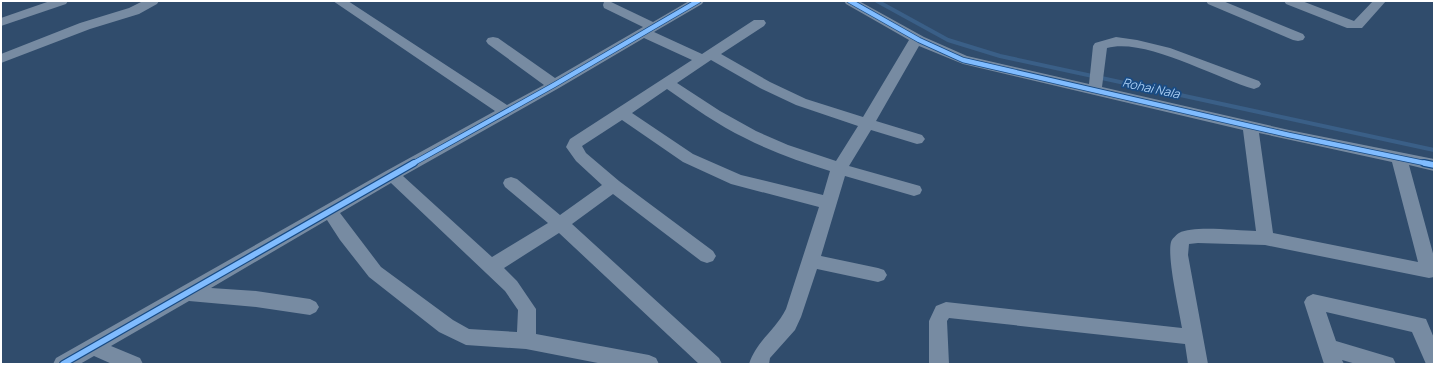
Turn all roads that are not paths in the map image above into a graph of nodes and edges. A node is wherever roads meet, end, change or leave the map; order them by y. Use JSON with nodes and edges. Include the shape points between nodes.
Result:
{"nodes":[{"id":1,"x":62,"y":1,"type":"edge"},
{"id":2,"x":153,"y":1,"type":"edge"},
{"id":3,"x":339,"y":1,"type":"edge"},
{"id":4,"x":698,"y":1,"type":"edge"},
{"id":5,"x":850,"y":1,"type":"edge"},
{"id":6,"x":1212,"y":1,"type":"edge"},
{"id":7,"x":1290,"y":1,"type":"edge"},
{"id":8,"x":1374,"y":2,"type":"edge"},
{"id":9,"x":609,"y":5,"type":"dead end"},
{"id":10,"x":1,"y":22,"type":"edge"},
{"id":11,"x":759,"y":23,"type":"dead end"},
{"id":12,"x":649,"y":30,"type":"junction"},
{"id":13,"x":1298,"y":37,"type":"dead end"},
{"id":14,"x":916,"y":40,"type":"junction"},
{"id":15,"x":493,"y":41,"type":"dead end"},
{"id":16,"x":707,"y":58,"type":"junction"},
{"id":17,"x":1,"y":59,"type":"edge"},
{"id":18,"x":668,"y":83,"type":"junction"},
{"id":19,"x":1254,"y":84,"type":"dead end"},
{"id":20,"x":554,"y":85,"type":"junction"},
{"id":21,"x":1095,"y":87,"type":"junction"},
{"id":22,"x":506,"y":111,"type":"junction"},
{"id":23,"x":621,"y":112,"type":"junction"},
{"id":24,"x":867,"y":124,"type":"junction"},
{"id":25,"x":1250,"y":126,"type":"junction"},
{"id":26,"x":917,"y":139,"type":"dead end"},
{"id":27,"x":1398,"y":158,"type":"junction"},
{"id":28,"x":1434,"y":165,"type":"edge"},
{"id":29,"x":839,"y":169,"type":"junction"},
{"id":30,"x":392,"y":175,"type":"junction"},
{"id":31,"x":511,"y":183,"type":"dead end"},
{"id":32,"x":613,"y":185,"type":"junction"},
{"id":33,"x":914,"y":190,"type":"dead end"},
{"id":34,"x":828,"y":203,"type":"junction"},
{"id":35,"x":330,"y":211,"type":"junction"},
{"id":36,"x":560,"y":224,"type":"junction"},
{"id":37,"x":1265,"y":238,"type":"junction"},
{"id":38,"x":707,"y":256,"type":"dead end"},
{"id":39,"x":812,"y":261,"type":"junction"},
{"id":40,"x":491,"y":267,"type":"junction"},
{"id":41,"x":878,"y":275,"type":"dead end"},
{"id":42,"x":186,"y":293,"type":"junction"},
{"id":43,"x":310,"y":307,"type":"dead end"},
{"id":44,"x":1194,"y":337,"type":"junction"},
{"id":45,"x":526,"y":341,"type":"junction"},
{"id":46,"x":93,"y":347,"type":"junction"},
{"id":47,"x":1331,"y":356,"type":"edge"},
{"id":48,"x":1434,"y":361,"type":"edge"},
{"id":49,"x":63,"y":364,"type":"edge"},
{"id":50,"x":133,"y":364,"type":"edge"},
{"id":51,"x":649,"y":364,"type":"edge"},
{"id":52,"x":712,"y":364,"type":"edge"},
{"id":53,"x":759,"y":364,"type":"edge"},
{"id":54,"x":939,"y":364,"type":"edge"},
{"id":55,"x":1198,"y":364,"type":"edge"},
{"id":56,"x":1386,"y":364,"type":"edge"}],
"edges":[{"from":1,"to":10,"type":"street"},
{"from":2,"to":17,"type":"street","via":[[134,11],[85,26]]},
{"from":3,"to":22,"type":"street"},
{"from":4,"to":12,"type":"street"},
{"from":5,"to":14,"type":"street"},
{"from":6,"to":13,"type":"street"},
{"from":7,"to":8,"type":"street","via":[[1352,25],[1357,25]]},
{"from":9,"to":12,"type":"street"},
{"from":11,"to":16,"type":"street"},
{"from":12,"to":16,"type":"street"},
{"from":12,"to":20,"type":"street"},
{"from":14,"to":21,"type":"street","via":[[963,60]]},
{"from":14,"to":24,"type":"street"},
{"from":15,"to":20,"type":"street"},
{"from":16,"to":18,"type":"street"},
{"from":16,"to":24,"type":"street","via":[[801,102]]},
{"from":18,"to":23,"type":"street"},
{"from":18,"to":29,"type":"street","via":[[716,116],[764,141]]},
{"from":19,"to":21,"type":"street","via":[[1165,51],[1116,42],[1100,46]]},
{"from":20,"to":22,"type":"street"},
{"from":21,"to":25,"type":"street"},
{"from":22,"to":30,"type":"street"},
{"from":23,"to":32,"type":"street","via":[[576,143],[574,147],[581,157]]},
{"from":23,"to":34,"type":"street","via":[[688,158],[730,177]]},
{"from":24,"to":26,"type":"street"},
{"from":24,"to":29,"type":"street"},
{"from":25,"to":27,"type":"street"},
{"from":25,"to":37,"type":"street"},
{"from":27,"to":28,"type":"street"},
{"from":27,"to":37,"type":"street","via":[[1429,271]]},
{"from":29,"to":33,"type":"street"},
{"from":29,"to":34,"type":"street"},
{"from":30,"to":35,"type":"street"},
{"from":30,"to":40,"type":"street"},
{"from":31,"to":36,"type":"street"},
{"from":32,"to":36,"type":"street"},
{"from":32,"to":38,"type":"street"},
{"from":34,"to":39,"type":"street"},
{"from":35,"to":42,"type":"street"},
{"from":35,"to":45,"type":"street","via":[[375,272],[446,326],[466,336]]},
{"from":36,"to":40,"type":"street"},
{"from":36,"to":52,"type":"street"},
{"from":37,"to":44,"type":"street","via":[[1198,236],[1184,238],[1180,242],[1179,255]]},
{"from":39,"to":41,"type":"street"},
{"from":39,"to":53,"type":"street","via":[[795,311],[788,324],[762,354]]},
{"from":40,"to":45,"type":"street","via":[[511,286],[527,309]]},
{"from":42,"to":43,"type":"street"},
{"from":42,"to":46,"type":"street"},
{"from":44,"to":54,"type":"street","via":[[946,310],[942,312],[938,321]]},
{"from":44,"to":55,"type":"street"},
{"from":45,"to":51,"type":"street"},
{"from":46,"to":49,"type":"street"},
{"from":46,"to":50,"type":"street"},
{"from":47,"to":48,"type":"street","via":[[1313,302],[1419,325]]},
{"from":47,"to":56,"type":"street"}]}
